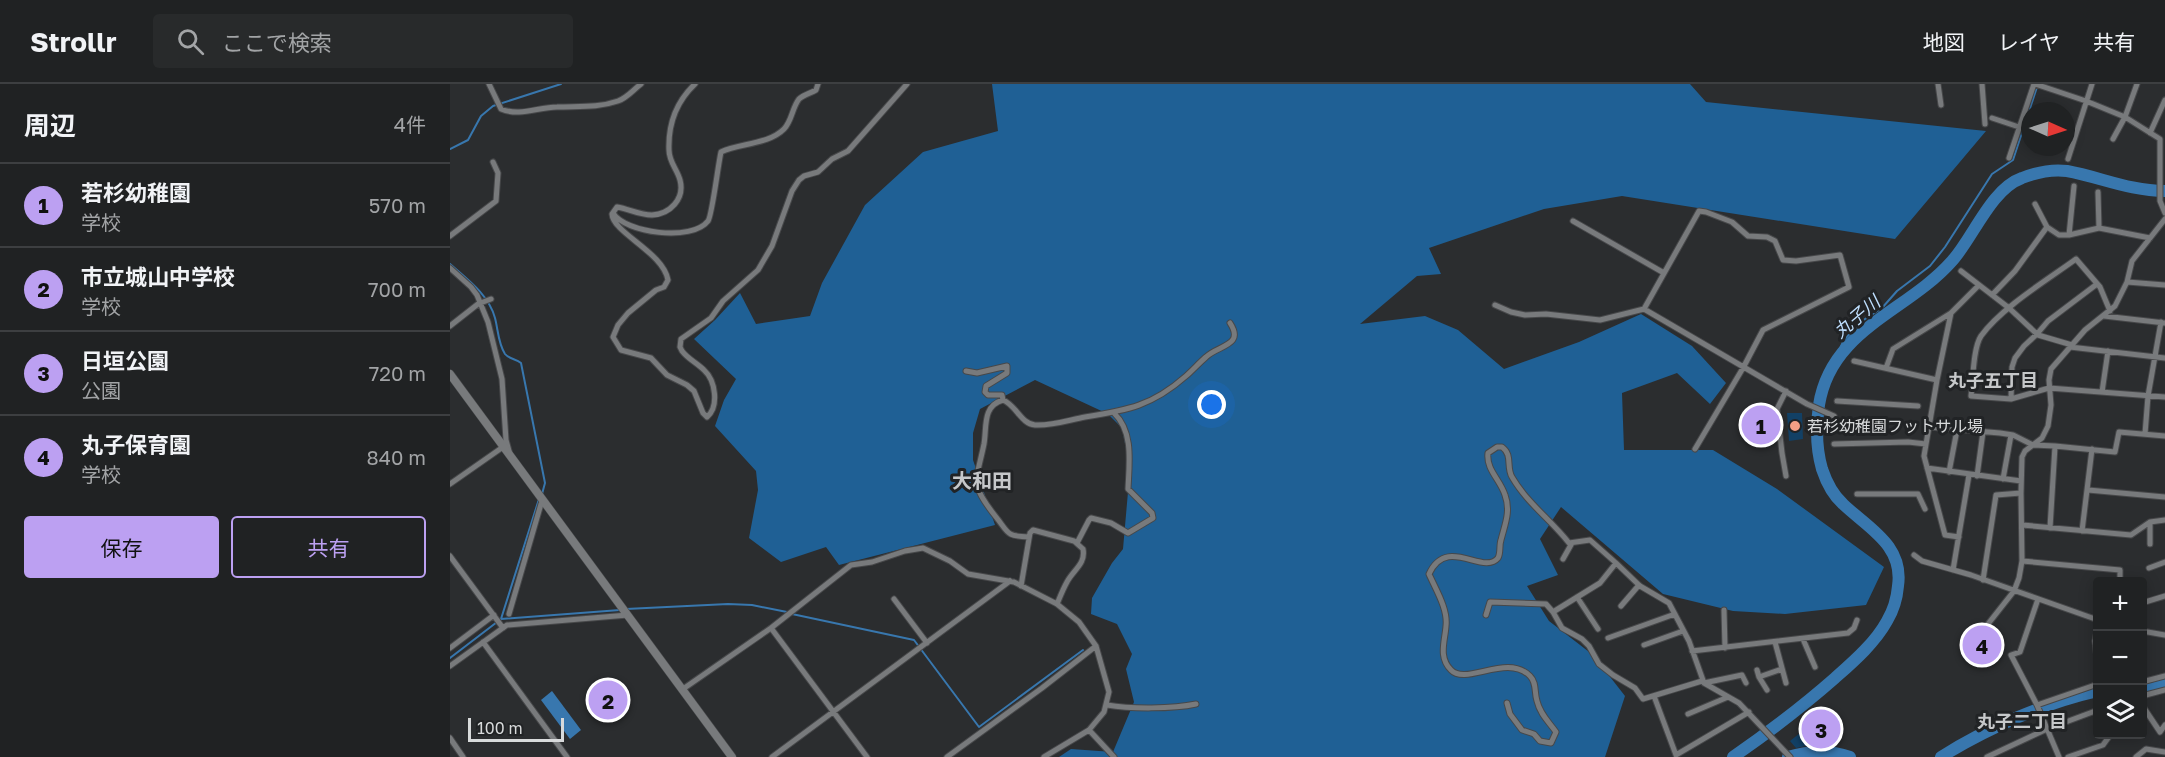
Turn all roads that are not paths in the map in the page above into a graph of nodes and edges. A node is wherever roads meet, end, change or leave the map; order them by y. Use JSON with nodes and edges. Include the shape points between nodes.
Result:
{"nodes":[{"id":1,"x":489,"y":84,"type":"edge"},
{"id":2,"x":641,"y":84,"type":"edge"},
{"id":3,"x":695,"y":84,"type":"edge"},
{"id":4,"x":818,"y":84,"type":"edge"},
{"id":5,"x":907,"y":84,"type":"edge"},
{"id":6,"x":1938,"y":84,"type":"edge"},
{"id":7,"x":1982,"y":84,"type":"edge"},
{"id":8,"x":2035,"y":84,"type":"edge"},
{"id":9,"x":2092,"y":84,"type":"edge"},
{"id":10,"x":2137,"y":84,"type":"edge"},
{"id":11,"x":2165,"y":99,"type":"edge"},
{"id":12,"x":2086,"y":101,"type":"junction"},
{"id":13,"x":1941,"y":105,"type":"dead end"},
{"id":14,"x":2125,"y":117,"type":"junction"},
{"id":15,"x":1992,"y":118,"type":"dead end"},
{"id":16,"x":1985,"y":124,"type":"dead end"},
{"id":17,"x":2019,"y":127,"type":"junction"},
{"id":18,"x":2150,"y":133,"type":"junction"},
{"id":19,"x":2113,"y":139,"type":"dead end"},
{"id":20,"x":2163,"y":141,"type":"edge"},
{"id":21,"x":2009,"y":158,"type":"dead end"},
{"id":22,"x":2068,"y":159,"type":"dead end"},
{"id":23,"x":493,"y":162,"type":"dead end"},
{"id":24,"x":2162,"y":179,"type":"edge"},
{"id":25,"x":2074,"y":186,"type":"dead end"},
{"id":26,"x":2098,"y":192,"type":"dead end"},
{"id":27,"x":2035,"y":204,"type":"dead end"},
{"id":28,"x":612,"y":213,"type":"junction"},
{"id":29,"x":2165,"y":213,"type":"edge"},
{"id":30,"x":2165,"y":219,"type":"edge"},
{"id":31,"x":1573,"y":221,"type":"dead end"},
{"id":32,"x":2047,"y":227,"type":"junction"},
{"id":33,"x":2099,"y":228,"type":"junction"},
{"id":34,"x":2068,"y":235,"type":"junction"},
{"id":35,"x":450,"y":236,"type":"edge"},
{"id":36,"x":2150,"y":238,"type":"junction"},
{"id":37,"x":450,"y":268,"type":"edge"},
{"id":38,"x":1961,"y":271,"type":"dead end"},
{"id":39,"x":1664,"y":273,"type":"junction"},
{"id":40,"x":2127,"y":282,"type":"junction"},
{"id":41,"x":2097,"y":284,"type":"junction"},
{"id":42,"x":1979,"y":285,"type":"junction"},
{"id":43,"x":2165,"y":285,"type":"edge"},
{"id":44,"x":1992,"y":295,"type":"junction"},
{"id":45,"x":491,"y":299,"type":"dead end"},
{"id":46,"x":481,"y":303,"type":"junction"},
{"id":47,"x":1496,"y":305,"type":"dead end"},
{"id":48,"x":2009,"y":308,"type":"junction"},
{"id":49,"x":1644,"y":309,"type":"junction"},
{"id":50,"x":2110,"y":311,"type":"junction"},
{"id":51,"x":1952,"y":313,"type":"junction"},
{"id":52,"x":2104,"y":316,"type":"junction"},
{"id":53,"x":2163,"y":322,"type":"edge"},
{"id":54,"x":1230,"y":323,"type":"dead end"},
{"id":55,"x":450,"y":326,"type":"edge"},
{"id":56,"x":2037,"y":334,"type":"junction"},
{"id":57,"x":2071,"y":346,"type":"junction"},
{"id":58,"x":2108,"y":351,"type":"junction"},
{"id":59,"x":2155,"y":357,"type":"junction"},
{"id":60,"x":2165,"y":358,"type":"edge"},
{"id":61,"x":1854,"y":362,"type":"dead end"},
{"id":62,"x":1743,"y":368,"type":"junction"},
{"id":63,"x":1886,"y":368,"type":"junction"},
{"id":64,"x":966,"y":371,"type":"dead end"},
{"id":65,"x":450,"y":374,"type":"edge"},
{"id":66,"x":1937,"y":380,"type":"junction"},
{"id":67,"x":2049,"y":388,"type":"junction"},
{"id":68,"x":1786,"y":391,"type":"junction"},
{"id":69,"x":2102,"y":392,"type":"junction"},
{"id":70,"x":2148,"y":396,"type":"junction"},
{"id":71,"x":2165,"y":397,"type":"edge"},
{"id":72,"x":2011,"y":399,"type":"junction"},
{"id":73,"x":1003,"y":400,"type":"junction"},
{"id":74,"x":1837,"y":401,"type":"dead end"},
{"id":75,"x":1918,"y":406,"type":"dead end"},
{"id":76,"x":1114,"y":413,"type":"junction"},
{"id":77,"x":1833,"y":415,"type":"dead end"},
{"id":78,"x":1929,"y":427,"type":"junction"},
{"id":79,"x":1957,"y":430,"type":"junction"},
{"id":80,"x":1983,"y":432,"type":"junction"},
{"id":81,"x":2145,"y":434,"type":"junction"},
{"id":82,"x":2011,"y":435,"type":"junction"},
{"id":83,"x":2165,"y":436,"type":"edge"},
{"id":84,"x":1834,"y":444,"type":"dead end"},
{"id":85,"x":1926,"y":444,"type":"junction"},
{"id":86,"x":2033,"y":445,"type":"junction"},
{"id":87,"x":2055,"y":446,"type":"junction"},
{"id":88,"x":503,"y":447,"type":"junction"},
{"id":89,"x":1695,"y":449,"type":"dead end"},
{"id":90,"x":2092,"y":449,"type":"junction"},
{"id":91,"x":515,"y":463,"type":"junction"},
{"id":92,"x":1927,"y":468,"type":"junction"},
{"id":93,"x":1949,"y":472,"type":"junction"},
{"id":94,"x":1969,"y":475,"type":"junction"},
{"id":95,"x":1786,"y":476,"type":"dead end"},
{"id":96,"x":1977,"y":476,"type":"junction"},
{"id":97,"x":2003,"y":479,"type":"junction"},
{"id":98,"x":2021,"y":481,"type":"junction"},
{"id":99,"x":450,"y":484,"type":"edge"},
{"id":100,"x":2088,"y":490,"type":"junction"},
{"id":101,"x":2021,"y":493,"type":"junction"},
{"id":102,"x":1857,"y":494,"type":"dead end"},
{"id":103,"x":2165,"y":497,"type":"edge"},
{"id":104,"x":544,"y":502,"type":"junction"},
{"id":105,"x":1925,"y":509,"type":"dead end"},
{"id":106,"x":2165,"y":520,"type":"edge"},
{"id":107,"x":2150,"y":522,"type":"junction"},
{"id":108,"x":2022,"y":525,"type":"junction"},
{"id":109,"x":2050,"y":528,"type":"junction"},
{"id":110,"x":2082,"y":531,"type":"junction"},
{"id":111,"x":1029,"y":537,"type":"junction"},
{"id":112,"x":1959,"y":537,"type":"junction"},
{"id":113,"x":1077,"y":543,"type":"junction"},
{"id":114,"x":1572,"y":543,"type":"junction"},
{"id":115,"x":2150,"y":544,"type":"dead end"},
{"id":116,"x":1914,"y":555,"type":"dead end"},
{"id":117,"x":450,"y":556,"type":"edge"},
{"id":118,"x":1563,"y":559,"type":"dead end"},
{"id":119,"x":2022,"y":561,"type":"junction"},
{"id":120,"x":2165,"y":562,"type":"edge"},
{"id":121,"x":1617,"y":563,"type":"junction"},
{"id":122,"x":2149,"y":568,"type":"dead end"},
{"id":123,"x":1953,"y":570,"type":"junction"},
{"id":124,"x":2120,"y":577,"type":"edge"},
{"id":125,"x":1983,"y":580,"type":"junction"},
{"id":126,"x":1010,"y":581,"type":"junction"},
{"id":127,"x":1639,"y":585,"type":"junction"},
{"id":128,"x":1021,"y":586,"type":"junction"},
{"id":129,"x":2014,"y":591,"type":"junction"},
{"id":130,"x":2165,"y":596,"type":"edge"},
{"id":131,"x":1578,"y":597,"type":"junction"},
{"id":132,"x":894,"y":599,"type":"dead end"},
{"id":133,"x":2038,"y":599,"type":"junction"},
{"id":134,"x":2147,"y":601,"type":"edge"},
{"id":135,"x":1057,"y":604,"type":"junction"},
{"id":136,"x":1621,"y":606,"type":"dead end"},
{"id":137,"x":1724,"y":610,"type":"dead end"},
{"id":138,"x":1553,"y":612,"type":"junction"},
{"id":139,"x":1674,"y":614,"type":"junction"},
{"id":140,"x":509,"y":615,"type":"dead end"},
{"id":141,"x":628,"y":615,"type":"junction"},
{"id":142,"x":1486,"y":615,"type":"dead end"},
{"id":143,"x":494,"y":616,"type":"junction"},
{"id":144,"x":2093,"y":619,"type":"edge"},
{"id":145,"x":1857,"y":620,"type":"dead end"},
{"id":146,"x":1988,"y":624,"type":"dead end"},
{"id":147,"x":502,"y":626,"type":"junction"},
{"id":148,"x":771,"y":628,"type":"junction"},
{"id":149,"x":1598,"y":629,"type":"dead end"},
{"id":150,"x":1683,"y":631,"type":"junction"},
{"id":151,"x":2147,"y":632,"type":"edge"},
{"id":152,"x":2165,"y":635,"type":"edge"},
{"id":153,"x":1608,"y":638,"type":"dead end"},
{"id":154,"x":1803,"y":639,"type":"junction"},
{"id":155,"x":483,"y":642,"type":"junction"},
{"id":156,"x":1775,"y":642,"type":"junction"},
{"id":157,"x":927,"y":643,"type":"junction"},
{"id":158,"x":1644,"y":645,"type":"dead end"},
{"id":159,"x":1096,"y":646,"type":"junction"},
{"id":160,"x":450,"y":648,"type":"edge"},
{"id":161,"x":1725,"y":648,"type":"junction"},
{"id":162,"x":1692,"y":651,"type":"junction"},
{"id":163,"x":450,"y":666,"type":"edge"},
{"id":164,"x":1815,"y":667,"type":"dead end"},
{"id":165,"x":1782,"y":669,"type":"junction"},
{"id":166,"x":1757,"y":670,"type":"dead end"},
{"id":167,"x":2165,"y":676,"type":"edge"},
{"id":168,"x":1758,"y":677,"type":"junction"},
{"id":169,"x":2147,"y":681,"type":"edge"},
{"id":170,"x":1703,"y":682,"type":"junction"},
{"id":171,"x":1746,"y":683,"type":"dead end"},
{"id":172,"x":1786,"y":683,"type":"dead end"},
{"id":173,"x":2094,"y":685,"type":"edge"},
{"id":174,"x":683,"y":689,"type":"junction"},
{"id":175,"x":1767,"y":690,"type":"dead end"},
{"id":176,"x":2165,"y":690,"type":"edge"},
{"id":177,"x":2147,"y":695,"type":"edge"},
{"id":178,"x":1654,"y":696,"type":"junction"},
{"id":179,"x":1728,"y":696,"type":"junction"},
{"id":180,"x":1507,"y":703,"type":"dead end"},
{"id":181,"x":1196,"y":704,"type":"dead end"},
{"id":182,"x":1107,"y":705,"type":"junction"},
{"id":183,"x":2037,"y":705,"type":"junction"},
{"id":184,"x":833,"y":711,"type":"junction"},
{"id":185,"x":1749,"y":712,"type":"junction"},
{"id":186,"x":2093,"y":712,"type":"edge"},
{"id":187,"x":2147,"y":712,"type":"edge"},
{"id":188,"x":1688,"y":714,"type":"dead end"},
{"id":189,"x":2165,"y":725,"type":"edge"},
{"id":190,"x":2047,"y":729,"type":"junction"},
{"id":191,"x":1089,"y":730,"type":"junction"},
{"id":192,"x":450,"y":738,"type":"edge"},
{"id":193,"x":2107,"y":739,"type":"edge"},
{"id":194,"x":2165,"y":752,"type":"edge"},
{"id":195,"x":463,"y":757,"type":"edge"},
{"id":196,"x":567,"y":757,"type":"edge"},
{"id":197,"x":732,"y":757,"type":"edge"},
{"id":198,"x":772,"y":757,"type":"edge"},
{"id":199,"x":867,"y":757,"type":"edge"},
{"id":200,"x":947,"y":757,"type":"edge"},
{"id":201,"x":1044,"y":757,"type":"edge"},
{"id":202,"x":1114,"y":757,"type":"edge"},
{"id":203,"x":1790,"y":757,"type":"edge"},
{"id":204,"x":1987,"y":757,"type":"edge"},
{"id":205,"x":2059,"y":757,"type":"edge"},
{"id":206,"x":2068,"y":757,"type":"edge"},
{"id":207,"x":2136,"y":757,"type":"edge"}],
"edges":[{"from":1,"to":2,"type":"street","via":[[501,109],[516,113],[615,102]]},
{"from":3,"to":28,"type":"street","via":[[676,107],[670,131],[669,153],[681,186],[675,204],[660,214],[633,213],[617,207]]},
{"from":4,"to":28,"type":"street","via":[[816,90],[800,99],[789,123],[780,132],[751,145],[721,152],[710,216],[705,224],[692,231],[659,233],[621,221]]},
{"from":5,"to":28,"type":"street","via":[[848,151],[799,180],[758,270],[723,301],[711,318],[681,339],[682,351],[710,379],[716,403],[709,417],[687,385],[667,375],[651,358],[621,350],[614,342],[614,332],[622,319],[664,287],[668,277],[646,249],[614,222]]},
{"from":6,"to":13,"type":"street"},
{"from":7,"to":16,"type":"street"},
{"from":8,"to":12,"type":"street"},
{"from":8,"to":17,"type":"street"},
{"from":9,"to":12,"type":"street"},
{"from":10,"to":14,"type":"street"},
{"from":11,"to":18,"type":"street"},
{"from":12,"to":14,"type":"street"},
{"from":12,"to":22,"type":"street"},
{"from":14,"to":18,"type":"street"},
{"from":14,"to":19,"type":"street"},
{"from":15,"to":17,"type":"street"},
{"from":17,"to":21,"type":"street"},
{"from":18,"to":20,"type":"street"},
{"from":20,"to":24,"type":"street"},
{"from":23,"to":35,"type":"street","via":[[498,172],[496,201]]},
{"from":24,"to":29,"type":"street","via":[[2160,201]]},
{"from":25,"to":34,"type":"street"},
{"from":26,"to":33,"type":"street"},
{"from":27,"to":32,"type":"street"},
{"from":30,"to":36,"type":"street"},
{"from":31,"to":39,"type":"street"},
{"from":32,"to":34,"type":"street","via":[[2059,235]]},
{"from":32,"to":44,"type":"street"},
{"from":33,"to":34,"type":"street"},
{"from":33,"to":36,"type":"street"},
{"from":36,"to":40,"type":"street","via":[[2132,261]]},
{"from":37,"to":46,"type":"street","via":[[471,287]]},
{"from":38,"to":42,"type":"street"},
{"from":39,"to":49,"type":"street"},
{"from":39,"to":62,"type":"street","via":[[1696,214],[1702,211],[1736,225],[1748,236],[1776,241],[1783,260],[1840,255],[1849,287],[1763,330]]},
{"from":40,"to":43,"type":"street"},
{"from":40,"to":50,"type":"street"},
{"from":41,"to":48,"type":"street","via":[[2076,259]]},
{"from":41,"to":50,"type":"street"},
{"from":41,"to":56,"type":"street"},
{"from":42,"to":44,"type":"street"},
{"from":42,"to":51,"type":"street"},
{"from":44,"to":48,"type":"street"},
{"from":45,"to":46,"type":"street"},
{"from":46,"to":55,"type":"street"},
{"from":46,"to":91,"type":"street","via":[[500,365],[506,440]]},
{"from":47,"to":49,"type":"street","via":[[1525,315],[1600,320]]},
{"from":48,"to":56,"type":"street"},
{"from":48,"to":72,"type":"street","via":[[1981,337],[1971,396]]},
{"from":49,"to":62,"type":"street"},
{"from":50,"to":52,"type":"street"},
{"from":51,"to":63,"type":"street","via":[[1893,349]]},
{"from":51,"to":66,"type":"street"},
{"from":52,"to":53,"type":"street"},
{"from":52,"to":57,"type":"street"},
{"from":53,"to":59,"type":"street"},
{"from":54,"to":76,"type":"street","via":[[1234,331],[1231,343],[1205,357],[1185,378],[1155,399]]},
{"from":56,"to":57,"type":"street"},
{"from":56,"to":72,"type":"street","via":[[2015,358]]},
{"from":57,"to":58,"type":"street"},
{"from":57,"to":67,"type":"street","via":[[2050,369]]},
{"from":58,"to":59,"type":"street"},
{"from":58,"to":69,"type":"street"},
{"from":59,"to":60,"type":"street"},
{"from":59,"to":70,"type":"street"},
{"from":61,"to":63,"type":"street"},
{"from":62,"to":68,"type":"street"},
{"from":62,"to":89,"type":"street"},
{"from":63,"to":66,"type":"street"},
{"from":64,"to":73,"type":"street","via":[[977,373],[1007,366],[1007,373],[984,389],[988,395],[1002,395]]},
{"from":65,"to":88,"type":"street"},
{"from":66,"to":78,"type":"street"},
{"from":67,"to":69,"type":"street"},
{"from":67,"to":72,"type":"street"},
{"from":67,"to":86,"type":"street","via":[[2048,426]]},
{"from":68,"to":77,"type":"street"},
{"from":68,"to":95,"type":"street","via":[[1777,409]]},
{"from":69,"to":70,"type":"street"},
{"from":70,"to":71,"type":"street"},
{"from":70,"to":81,"type":"street"},
{"from":73,"to":76,"type":"street","via":[[1034,425]]},
{"from":73,"to":111,"type":"street","via":[[991,406],[987,414],[976,482],[984,503],[1004,531],[1013,537]]},
{"from":74,"to":75,"type":"street"},
{"from":76,"to":113,"type":"street","via":[[1121,423],[1131,458],[1128,489],[1154,516],[1128,532],[1091,518]]},
{"from":78,"to":79,"type":"street"},
{"from":78,"to":85,"type":"street"},
{"from":79,"to":80,"type":"street"},
{"from":79,"to":93,"type":"street"},
{"from":80,"to":82,"type":"street"},
{"from":80,"to":96,"type":"street"},
{"from":81,"to":83,"type":"street"},
{"from":81,"to":90,"type":"street","via":[[2119,432],[2115,452]]},
{"from":82,"to":86,"type":"street"},
{"from":82,"to":97,"type":"street"},
{"from":84,"to":85,"type":"street"},
{"from":85,"to":92,"type":"street"},
{"from":86,"to":87,"type":"street"},
{"from":86,"to":98,"type":"street","via":[[2022,457]]},
{"from":87,"to":90,"type":"street"},
{"from":87,"to":109,"type":"street"},
{"from":88,"to":91,"type":"street"},
{"from":88,"to":99,"type":"street"},
{"from":90,"to":100,"type":"street"},
{"from":91,"to":104,"type":"street"},
{"from":92,"to":93,"type":"street"},
{"from":92,"to":112,"type":"street","via":[[1945,535]]},
{"from":93,"to":94,"type":"street"},
{"from":94,"to":96,"type":"street"},
{"from":94,"to":112,"type":"street"},
{"from":96,"to":97,"type":"street"},
{"from":97,"to":98,"type":"street"},
{"from":98,"to":101,"type":"street"},
{"from":100,"to":103,"type":"street"},
{"from":100,"to":110,"type":"street"},
{"from":101,"to":108,"type":"street"},
{"from":101,"to":125,"type":"street","via":[[1996,495]]},
{"from":102,"to":105,"type":"street","via":[[1918,494]]},
{"from":104,"to":140,"type":"street"},
{"from":104,"to":141,"type":"street"},
{"from":106,"to":107,"type":"street"},
{"from":107,"to":110,"type":"street","via":[[2131,536]]},
{"from":107,"to":115,"type":"street"},
{"from":108,"to":109,"type":"street"},
{"from":108,"to":119,"type":"street"},
{"from":109,"to":110,"type":"street"},
{"from":111,"to":113,"type":"street","via":[[1033,530]]},
{"from":111,"to":128,"type":"street"},
{"from":112,"to":123,"type":"street"},
{"from":113,"to":135,"type":"street","via":[[1084,552],[1083,558]]},
{"from":114,"to":118,"type":"street"},
{"from":114,"to":121,"type":"street","via":[[1590,540]]},
{"from":114,"to":180,"type":"street","via":[[1541,514],[1511,476],[1507,450],[1492,449],[1488,466],[1502,486],[1508,508],[1497,559],[1485,562],[1445,558],[1429,574],[1445,614],[1443,652],[1450,670],[1465,674],[1493,668],[1520,669],[1531,676],[1540,712],[1556,732],[1551,743],[1522,730]]},
{"from":116,"to":123,"type":"street"},
{"from":117,"to":143,"type":"street"},
{"from":119,"to":124,"type":"street","via":[[2120,570]]},
{"from":119,"to":129,"type":"street"},
{"from":120,"to":122,"type":"street"},
{"from":121,"to":127,"type":"street"},
{"from":121,"to":131,"type":"street","via":[[1600,583]]},
{"from":123,"to":125,"type":"street"},
{"from":125,"to":129,"type":"street"},
{"from":126,"to":128,"type":"street"},
{"from":126,"to":148,"type":"street","via":[[976,576],[932,551],[913,549],[851,565]]},
{"from":126,"to":157,"type":"street"},
{"from":127,"to":136,"type":"street"},
{"from":127,"to":139,"type":"street","via":[[1669,603]]},
{"from":128,"to":135,"type":"street"},
{"from":129,"to":133,"type":"street"},
{"from":129,"to":146,"type":"street"},
{"from":130,"to":134,"type":"street"},
{"from":131,"to":138,"type":"street"},
{"from":131,"to":149,"type":"street"},
{"from":132,"to":157,"type":"street"},
{"from":133,"to":144,"type":"street"},
{"from":133,"to":183,"type":"street","via":[[2020,652],[2011,655]]},
{"from":135,"to":159,"type":"street","via":[[1079,622]]},
{"from":137,"to":161,"type":"street"},
{"from":138,"to":142,"type":"street","via":[[1546,604],[1490,602]]},
{"from":138,"to":178,"type":"street","via":[[1562,628],[1589,646],[1599,664],[1635,688],[1643,699]]},
{"from":139,"to":150,"type":"street"},
{"from":139,"to":153,"type":"street"},
{"from":141,"to":147,"type":"street"},
{"from":141,"to":174,"type":"street"},
{"from":143,"to":147,"type":"street"},
{"from":143,"to":160,"type":"street"},
{"from":145,"to":154,"type":"street","via":[[1848,633]]},
{"from":147,"to":155,"type":"street"},
{"from":148,"to":174,"type":"street"},
{"from":148,"to":184,"type":"street"},
{"from":150,"to":158,"type":"street"},
{"from":150,"to":162,"type":"street"},
{"from":151,"to":152,"type":"street"},
{"from":154,"to":156,"type":"street"},
{"from":154,"to":164,"type":"street"},
{"from":155,"to":163,"type":"street"},
{"from":155,"to":196,"type":"street"},
{"from":156,"to":161,"type":"street"},
{"from":156,"to":165,"type":"street"},
{"from":157,"to":184,"type":"street"},
{"from":159,"to":182,"type":"street","via":[[1109,692]]},
{"from":159,"to":200,"type":"street"},
{"from":161,"to":162,"type":"street"},
{"from":162,"to":170,"type":"street"},
{"from":165,"to":168,"type":"street"},
{"from":165,"to":172,"type":"street"},
{"from":166,"to":168,"type":"street"},
{"from":167,"to":169,"type":"street"},
{"from":168,"to":175,"type":"street"},
{"from":170,"to":171,"type":"street","via":[[1742,675]]},
{"from":170,"to":178,"type":"street"},
{"from":170,"to":179,"type":"street"},
{"from":173,"to":183,"type":"street"},
{"from":174,"to":197,"type":"street"},
{"from":176,"to":177,"type":"street"},
{"from":178,"to":185,"type":"street","via":[[1676,755]]},
{"from":179,"to":185,"type":"street"},
{"from":179,"to":188,"type":"street"},
{"from":181,"to":182,"type":"street","via":[[1164,708]]},
{"from":182,"to":191,"type":"street"},
{"from":183,"to":190,"type":"street"},
{"from":184,"to":198,"type":"street"},
{"from":184,"to":199,"type":"street"},
{"from":185,"to":203,"type":"street"},
{"from":186,"to":190,"type":"street"},
{"from":187,"to":189,"type":"street","via":[[2160,732]]},
{"from":190,"to":204,"type":"street"},
{"from":190,"to":205,"type":"street"},
{"from":191,"to":201,"type":"street"},
{"from":191,"to":202,"type":"street"},
{"from":192,"to":195,"type":"street"},
{"from":193,"to":206,"type":"street","via":[[2103,745]]},
{"from":194,"to":207,"type":"street","via":[[2146,749]]}]}
